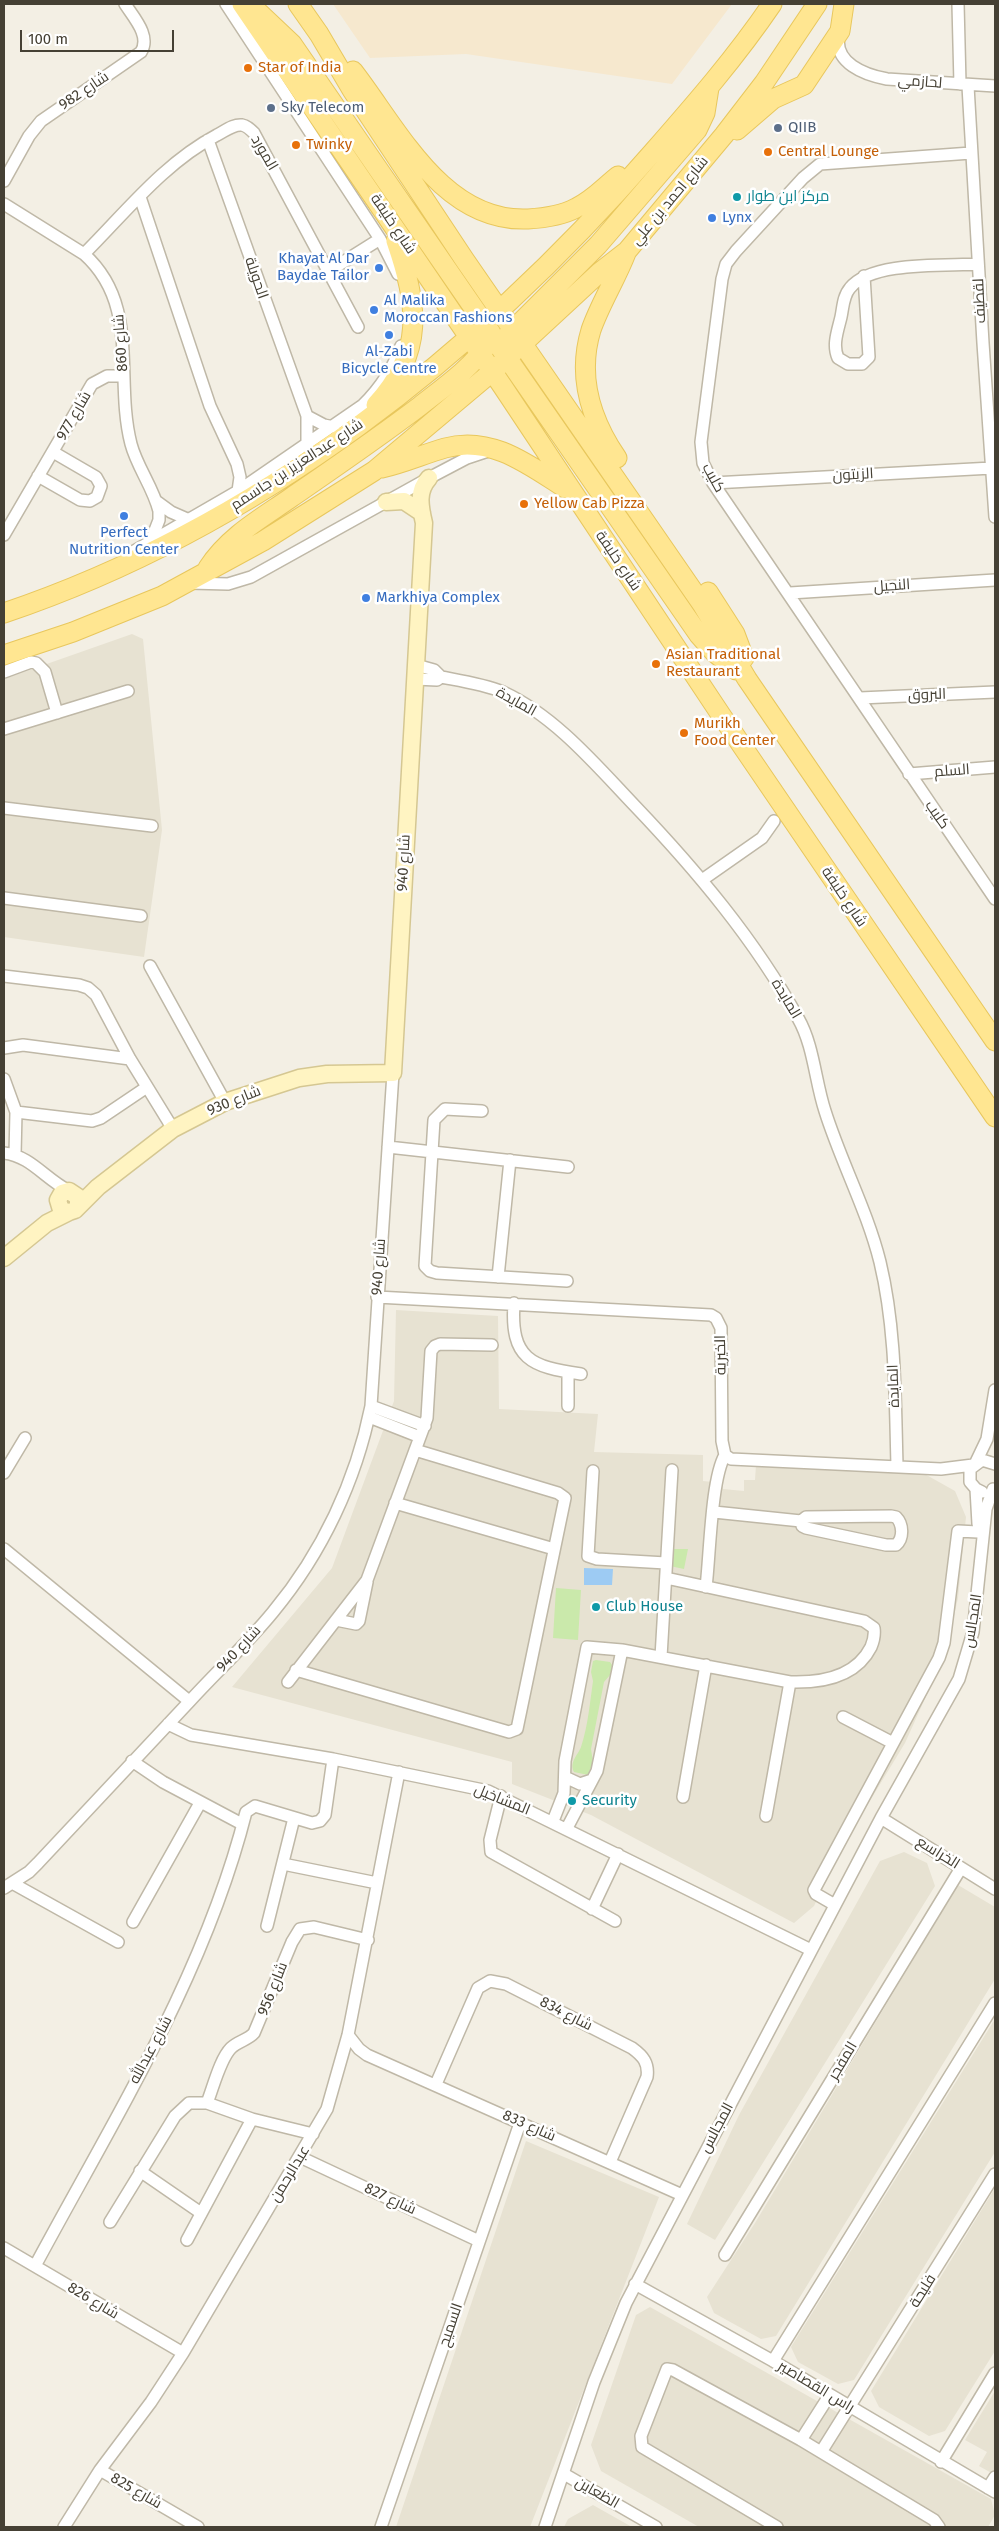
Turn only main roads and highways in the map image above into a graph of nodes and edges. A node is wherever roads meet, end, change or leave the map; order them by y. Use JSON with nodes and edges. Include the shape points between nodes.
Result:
{"nodes":[{"id":1,"x":242,"y":4,"type":"edge"},
{"id":2,"x":249,"y":4,"type":"edge"},
{"id":3,"x":298,"y":4,"type":"edge"},
{"id":4,"x":772,"y":4,"type":"edge"},
{"id":5,"x":817,"y":4,"type":"edge"},
{"id":6,"x":844,"y":4,"type":"edge"},
{"id":7,"x":319,"y":34,"type":"junction"},
{"id":8,"x":710,"y":87,"type":"junction"},
{"id":9,"x":724,"y":135,"type":"junction"},
{"id":10,"x":642,"y":165,"type":"junction"},
{"id":11,"x":388,"y":216,"type":"junction"},
{"id":12,"x":627,"y":251,"type":"junction"},
{"id":13,"x":499,"y":310,"type":"junction"},
{"id":14,"x":470,"y":337,"type":"junction"},
{"id":15,"x":499,"y":342,"type":"junction"},
{"id":16,"x":493,"y":372,"type":"junction"},
{"id":17,"x":338,"y":432,"type":"junction"},
{"id":18,"x":374,"y":471,"type":"junction"},
{"id":19,"x":572,"y":493,"type":"junction"},
{"id":20,"x":205,"y":573,"type":"junction"},
{"id":21,"x":4,"y":613,"type":"edge"},
{"id":22,"x":4,"y":654,"type":"edge"},
{"id":23,"x":747,"y":679,"type":"junction"},
{"id":24,"x":721,"y":714,"type":"junction"},
{"id":25,"x":774,"y":821,"type":"road end"},
{"id":26,"x":995,"y":1041,"type":"edge"},
{"id":27,"x":995,"y":1117,"type":"edge"}],
"edges":[{"from":1,"to":11,"type":"main road","name":"شارع خليفة"},
{"from":2,"to":15,"type":"main road","via":[[292,44]]},
{"from":3,"to":7,"type":"main road","name":"شارع خليفة"},
{"from":4,"to":8,"type":"main road"},
{"from":5,"to":9,"type":"main road","name":"شارع احمد بن علي","via":[[764,83]]},
{"from":6,"to":9,"type":"main road","via":[[840,31],[801,88],[773,99],[743,126]]},
{"from":7,"to":10,"type":"main road","via":[[351,69],[429,172],[451,194],[469,206],[516,220],[566,213],[588,201],[620,174]]},
{"from":7,"to":13,"type":"main road","name":"شارع خليفة","via":[[352,90]]},
{"from":8,"to":10,"type":"main road"},
{"from":8,"to":15,"type":"main road","via":[[697,130],[598,245]]},
{"from":9,"to":12,"type":"main road","name":"شارع احمد بن علي"},
{"from":10,"to":13,"type":"main road","via":[[568,246]]},
{"from":11,"to":14,"type":"main road","name":"شارع خليفة"},
{"from":11,"to":17,"type":"main road","via":[[408,276],[414,334],[403,367],[388,392]]},
{"from":12,"to":15,"type":"main road","name":"شارع احمد بن علي"},
{"from":12,"to":23,"type":"main road","via":[[588,341],[586,377],[589,402],[612,451],[735,634]]},
{"from":13,"to":15,"type":"main road","name":"شارع خليفة"},
{"from":14,"to":15,"type":"main road","name":"شارع خليفة"},
{"from":14,"to":17,"type":"main road","name":"شارع عبدالعزيز بن جاسمم","via":[[388,406]]},
{"from":15,"to":16,"type":"main road","name":"شارع خليفة"},
{"from":15,"to":20,"type":"main road","via":[[373,442],[240,532],[216,556]]},
{"from":15,"to":23,"type":"main road","name":"شارع خليفة","via":[[696,596]]},
{"from":16,"to":18,"type":"main road"},
{"from":16,"to":19,"type":"main road","name":"شارع خليفة"},
{"from":17,"to":21,"type":"main road","name":"شارع عبدالعزيز بن جاسمم","via":[[299,468],[208,521],[57,595]]},
{"from":18,"to":19,"type":"main road","via":[[446,448],[465,445],[495,448],[514,456]]},
{"from":18,"to":20,"type":"main road","via":[[263,541]]},
{"from":19,"to":24,"type":"main road","name":"شارع خليفة"},
{"from":20,"to":22,"type":"main road","via":[[112,618]]},
{"from":23,"to":26,"type":"main road","name":"شارع خليفة"},
{"from":24,"to":25,"type":"main road","via":[[772,807]]},
{"from":24,"to":27,"type":"main road","name":"شارع خليفة"}]}
